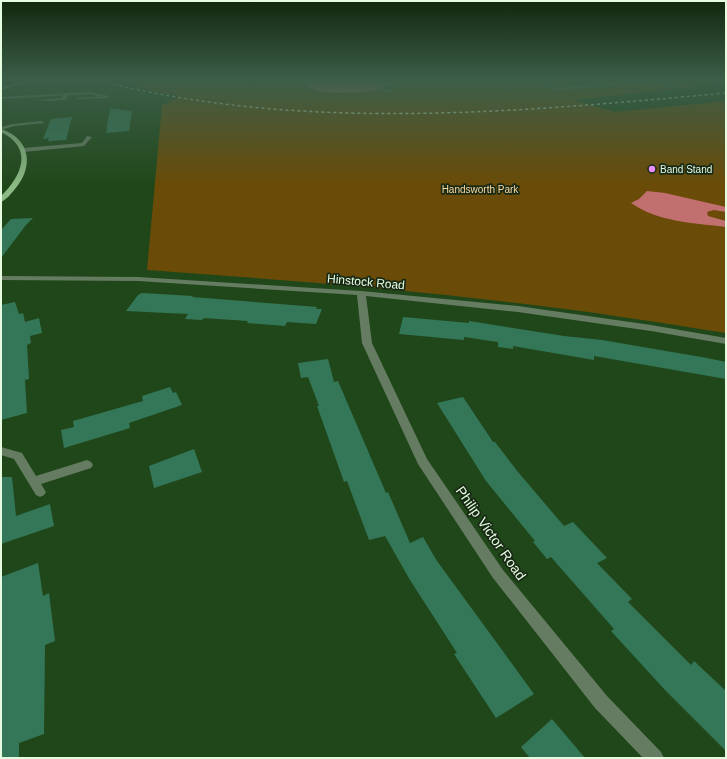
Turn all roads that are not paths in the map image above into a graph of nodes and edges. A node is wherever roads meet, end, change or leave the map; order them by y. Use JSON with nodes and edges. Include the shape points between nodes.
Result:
{"nodes":[{"id":1,"x":42,"y":122,"type":"dead end"},
{"id":2,"x":1,"y":130,"type":"edge"},
{"id":3,"x":89,"y":138,"type":"dead end"},
{"id":4,"x":23,"y":150,"type":"junction"},
{"id":5,"x":1,"y":200,"type":"edge"},
{"id":6,"x":1,"y":278,"type":"edge"},
{"id":7,"x":361,"y":293,"type":"junction"},
{"id":8,"x":726,"y":341,"type":"edge"},
{"id":9,"x":1,"y":451,"type":"edge"},
{"id":10,"x":87,"y":465,"type":"dead end"},
{"id":11,"x":34,"y":481,"type":"junction"},
{"id":12,"x":40,"y":492,"type":"dead end"},
{"id":13,"x":654,"y":758,"type":"edge"}],
"edges":[{"from":1,"to":2,"type":"street","via":[[13,125]]},
{"from":2,"to":4,"type":"main road","via":[[15,138]]},
{"from":3,"to":4,"type":"street","via":[[84,144]]},
{"from":4,"to":5,"type":"main road","via":[[25,157],[19,180]]},
{"from":6,"to":7,"type":"street","name":"Hinstock Road","via":[[138,279]]},
{"from":7,"to":8,"type":"street","name":"Hinstock Road","via":[[518,309]]},
{"from":7,"to":13,"type":"street","name":"Philip Victor Road","via":[[367,343],[422,461],[498,574],[601,702]]},
{"from":9,"to":11,"type":"street","via":[[18,456]]},
{"from":10,"to":11,"type":"street"},
{"from":11,"to":12,"type":"street"}]}
